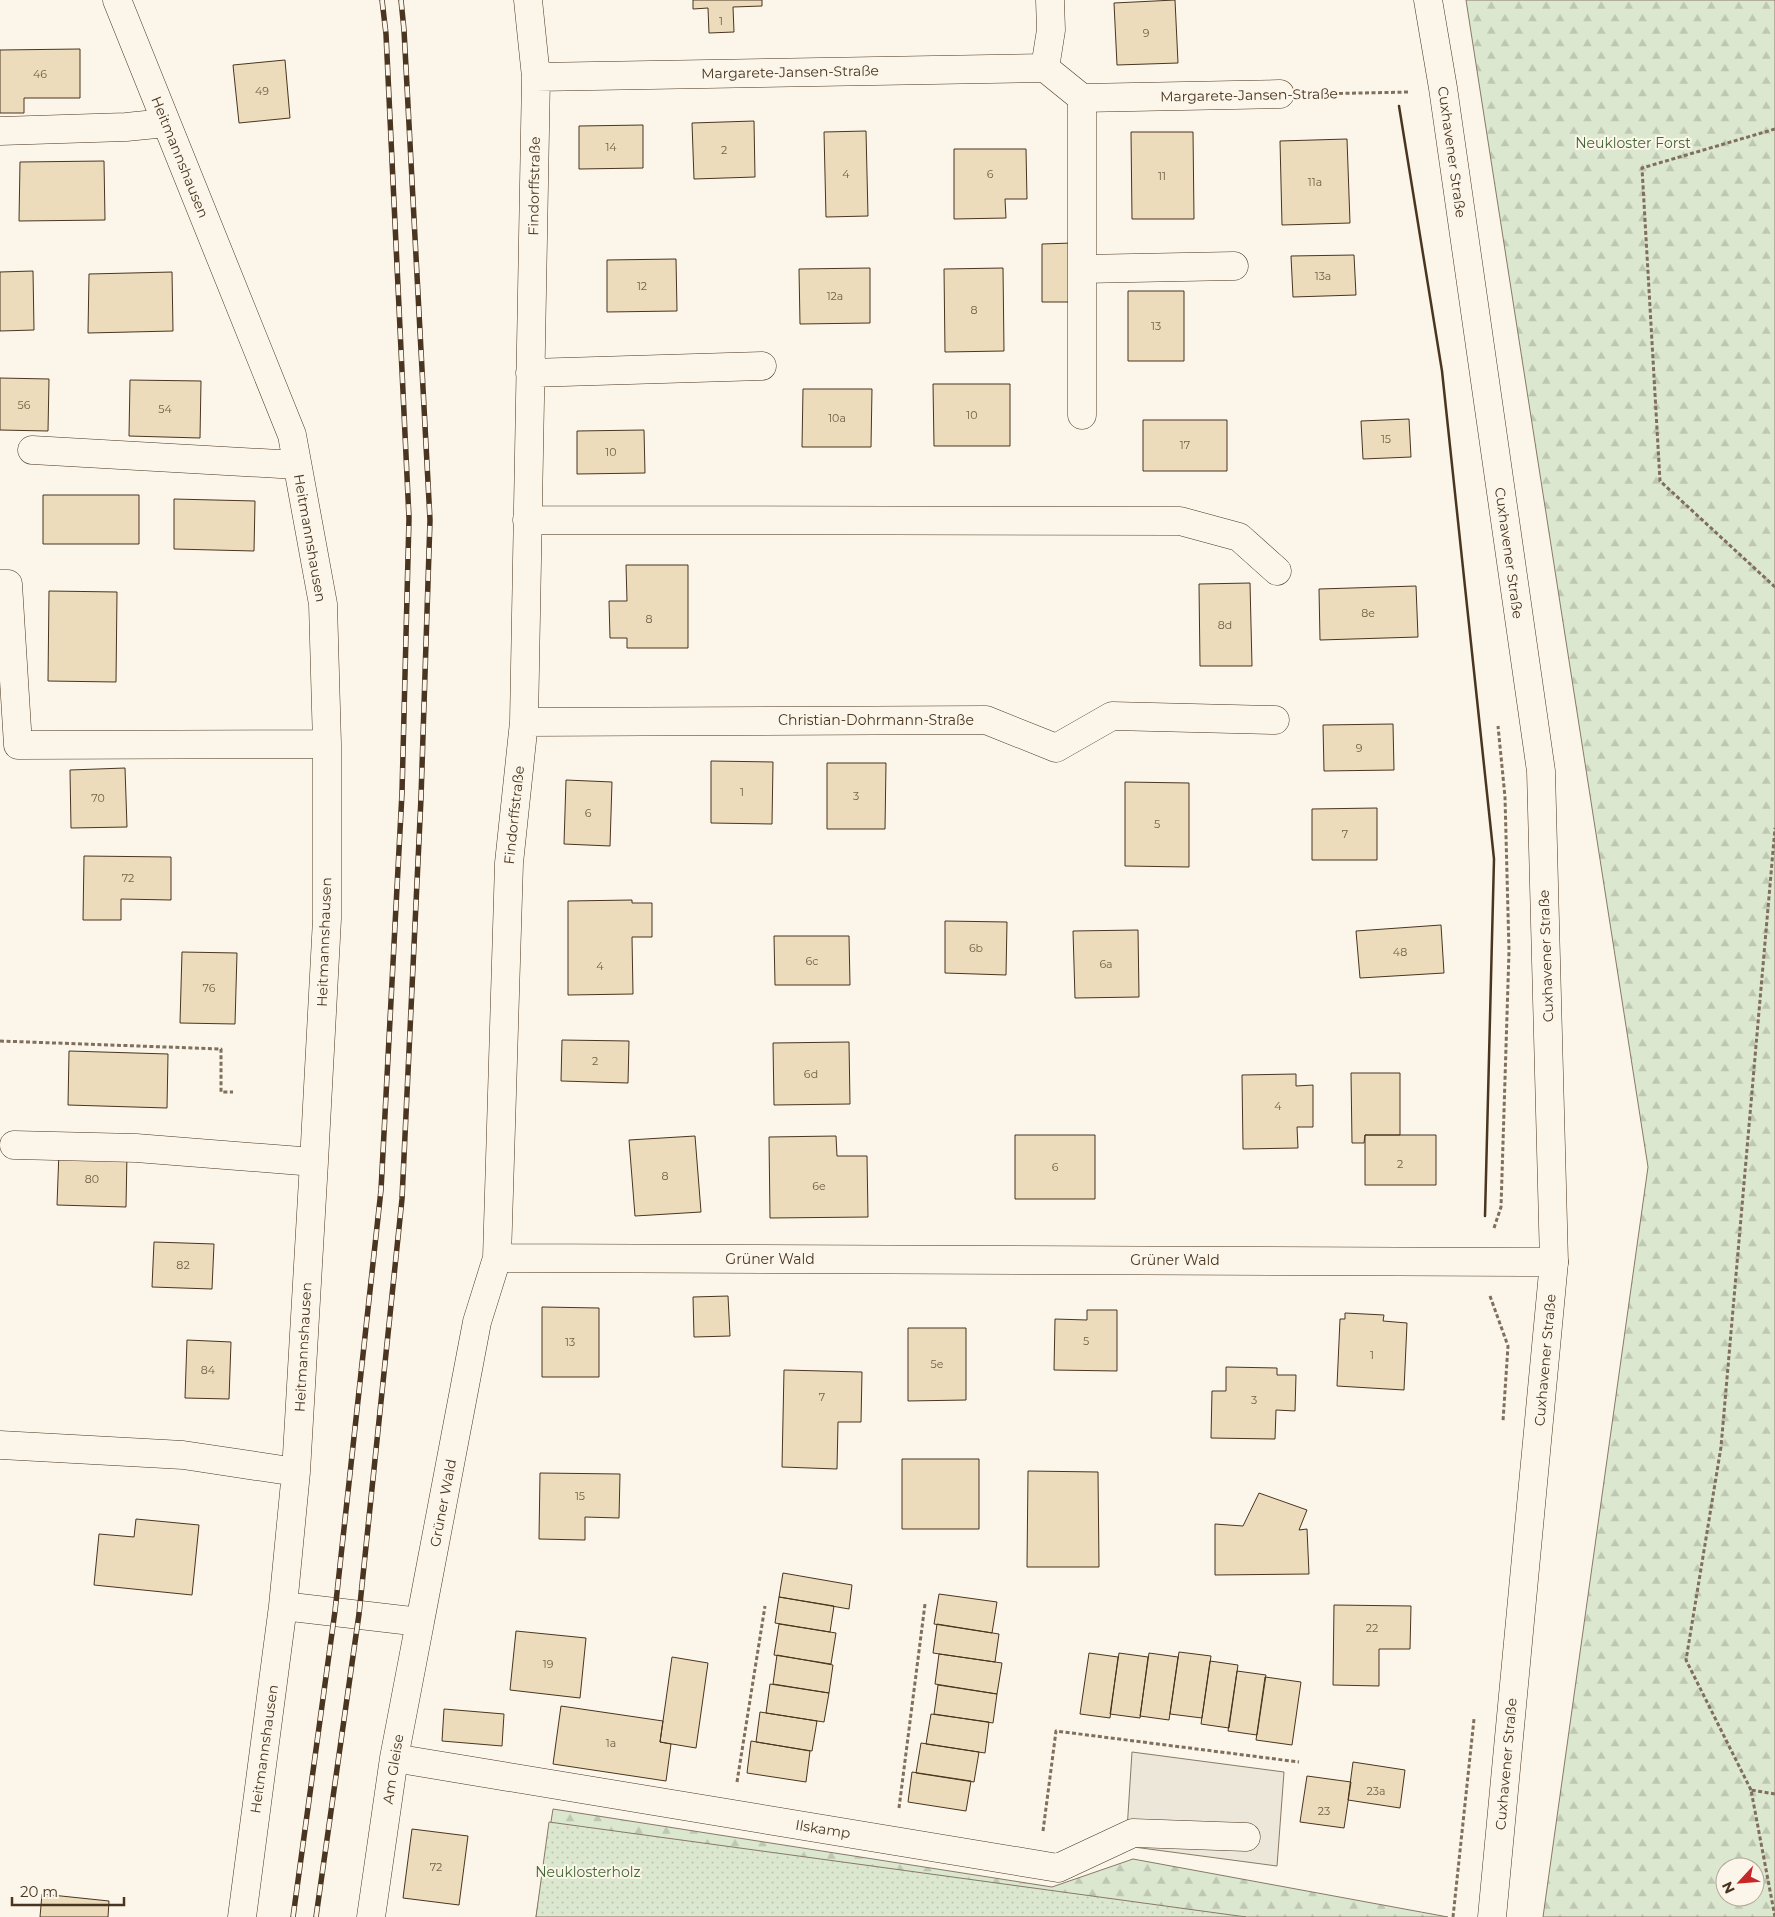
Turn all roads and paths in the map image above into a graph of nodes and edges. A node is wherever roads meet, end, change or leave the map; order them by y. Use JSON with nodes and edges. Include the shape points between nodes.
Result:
{"nodes":[{"id":1,"x":116,"y":0,"type":"edge"},
{"id":2,"x":528,"y":0,"type":"edge"},
{"id":3,"x":1050,"y":0,"type":"edge"},
{"id":4,"x":1428,"y":0,"type":"edge"},
{"id":5,"x":1045,"y":68,"type":"junction"},
{"id":6,"x":536,"y":76,"type":"junction"},
{"id":7,"x":1415,"y":91,"type":"dead end"},
{"id":8,"x":1280,"y":94,"type":"joint"},
{"id":9,"x":1082,"y":98,"type":"junction"},
{"id":10,"x":166,"y":123,"type":"junction"},
{"id":11,"x":1775,"y":129,"type":"edge"},
{"id":12,"x":0,"y":131,"type":"edge"},
{"id":13,"x":1234,"y":266,"type":"dead end"},
{"id":14,"x":1082,"y":269,"type":"junction"},
{"id":15,"x":762,"y":366,"type":"dead end"},
{"id":16,"x":530,"y":373,"type":"junction"},
{"id":17,"x":1082,"y":415,"type":"dead end"},
{"id":18,"x":32,"y":450,"type":"dead end"},
{"id":19,"x":297,"y":465,"type":"junction"},
{"id":20,"x":528,"y":520,"type":"junction"},
{"id":21,"x":1277,"y":571,"type":"dead end"},
{"id":22,"x":0,"y":584,"type":"edge"},
{"id":23,"x":1775,"y":587,"type":"edge"},
{"id":24,"x":1274,"y":720,"type":"dead end"},
{"id":25,"x":1497,"y":720,"type":"dead end"},
{"id":26,"x":524,"y":722,"type":"junction"},
{"id":27,"x":327,"y":744,"type":"junction"},
{"id":28,"x":1775,"y":828,"type":"edge"},
{"id":29,"x":0,"y":1041,"type":"edge"},
{"id":30,"x":233,"y":1092,"type":"dead end"},
{"id":31,"x":14,"y":1144,"type":"dead end"},
{"id":32,"x":314,"y":1162,"type":"junction"},
{"id":33,"x":497,"y":1258,"type":"junction"},
{"id":34,"x":1490,"y":1262,"type":"junction"},
{"id":35,"x":1554,"y":1262,"type":"junction"},
{"id":36,"x":1502,"y":1424,"type":"dead end"},
{"id":37,"x":0,"y":1445,"type":"edge"},
{"id":38,"x":296,"y":1472,"type":"junction"},
{"id":39,"x":925,"y":1604,"type":"dead end"},
{"id":40,"x":284,"y":1606,"type":"junction"},
{"id":41,"x":765,"y":1606,"type":"dead end"},
{"id":42,"x":420,"y":1622,"type":"junction"},
{"id":43,"x":1475,"y":1717,"type":"dead end"},
{"id":44,"x":394,"y":1758,"type":"junction"},
{"id":45,"x":1299,"y":1762,"type":"dead end"},
{"id":46,"x":1751,"y":1790,"type":"junction"},
{"id":47,"x":1775,"y":1794,"type":"edge"},
{"id":48,"x":732,"y":1815,"type":"junction"},
{"id":49,"x":1246,"y":1837,"type":"dead end"},
{"id":50,"x":894,"y":1841,"type":"junction"},
{"id":51,"x":1039,"y":1865,"type":"junction"},
{"id":52,"x":242,"y":1917,"type":"edge"},
{"id":53,"x":371,"y":1917,"type":"edge"},
{"id":54,"x":1453,"y":1917,"type":"edge"},
{"id":55,"x":1492,"y":1917,"type":"edge"},
{"id":56,"x":1775,"y":1917,"type":"edge"}],
"edges":[{"from":1,"to":10,"type":"street","name":"Heitmannshausen"},
{"from":2,"to":6,"type":"street","name":"Findorffstraße"},
{"from":3,"to":5,"type":"street","via":[[1051,30]]},
{"from":4,"to":35,"type":"street","name":"Cuxhavener Straße","via":[[1541,771]]},
{"from":5,"to":6,"type":"street","name":"Margarete-Jansen-Straße"},
{"from":5,"to":9,"type":"street"},
{"from":6,"to":16,"type":"street","name":"Findorffstraße"},
{"from":7,"to":8,"type":"path","name":"Margarete-Jansen-Straße"},
{"from":8,"to":9,"type":"street","name":"Margarete-Jansen-Straße"},
{"from":9,"to":14,"type":"street"},
{"from":10,"to":12,"type":"street"},
{"from":10,"to":19,"type":"street","name":"Heitmannshausen","via":[[292,435]]},
{"from":11,"to":23,"type":"path","via":[[1642,168],[1660,481]]},
{"from":13,"to":14,"type":"street"},
{"from":14,"to":17,"type":"street"},
{"from":15,"to":16,"type":"street"},
{"from":16,"to":20,"type":"street","name":"Findorffstraße"},
{"from":18,"to":19,"type":"street"},
{"from":19,"to":27,"type":"street","name":"Heitmannshausen","via":[[322,604]]},
{"from":20,"to":21,"type":"street","via":[[1180,521],[1239,537]]},
{"from":20,"to":26,"type":"street","name":"Findorffstraße"},
{"from":22,"to":27,"type":"street","via":[[8,584],[18,744]]},
{"from":24,"to":26,"type":"street","name":"Christian-Dohrmann-Straße","via":[[1112,716],[1056,748],[986,720]]},
{"from":25,"to":34,"type":"path","via":[[1505,797],[1509,951],[1501,1207],[1492,1233]]},
{"from":26,"to":33,"type":"street","name":"Findorffstraße","via":[[509,863]]},
{"from":27,"to":32,"type":"street","name":"Heitmannshausen","via":[[327,919]]},
{"from":28,"to":46,"type":"path","via":[[1721,1447],[1686,1660]]},
{"from":29,"to":30,"type":"path","via":[[221,1050],[221,1092]]},
{"from":31,"to":32,"type":"street","via":[[136,1148]]},
{"from":32,"to":38,"type":"street","name":"Heitmannshausen"},
{"from":33,"to":34,"type":"street","name":"Grüner Wald"},
{"from":33,"to":42,"type":"street","name":"Grüner Wald","via":[[477,1322]]},
{"from":34,"to":35,"type":"street","name":"Grüner Wald"},
{"from":34,"to":36,"type":"path","via":[[1490,1294],[1508,1346]]},
{"from":35,"to":55,"type":"street","name":"Cuxhavener Straße"},
{"from":37,"to":38,"type":"street","via":[[183,1455]]},
{"from":38,"to":40,"type":"street","name":"Heitmannshausen"},
{"from":39,"to":50,"type":"path"},
{"from":40,"to":42,"type":"street"},
{"from":40,"to":52,"type":"street","name":"Heitmannshausen"},
{"from":41,"to":48,"type":"path"},
{"from":42,"to":44,"type":"street","name":"Am Gleise"},
{"from":43,"to":54,"type":"path"},
{"from":44,"to":48,"type":"street","name":"Ilskamp"},
{"from":44,"to":53,"type":"street","name":"Am Gleise"},
{"from":45,"to":51,"type":"path","via":[[1056,1730]]},
{"from":46,"to":47,"type":"path"},
{"from":46,"to":56,"type":"path"},
{"from":48,"to":50,"type":"street","name":"Ilskamp"},
{"from":49,"to":51,"type":"street","name":"Ilskamp","via":[[1133,1833],[1058,1868]]},
{"from":50,"to":51,"type":"street","name":"Ilskamp"}]}
